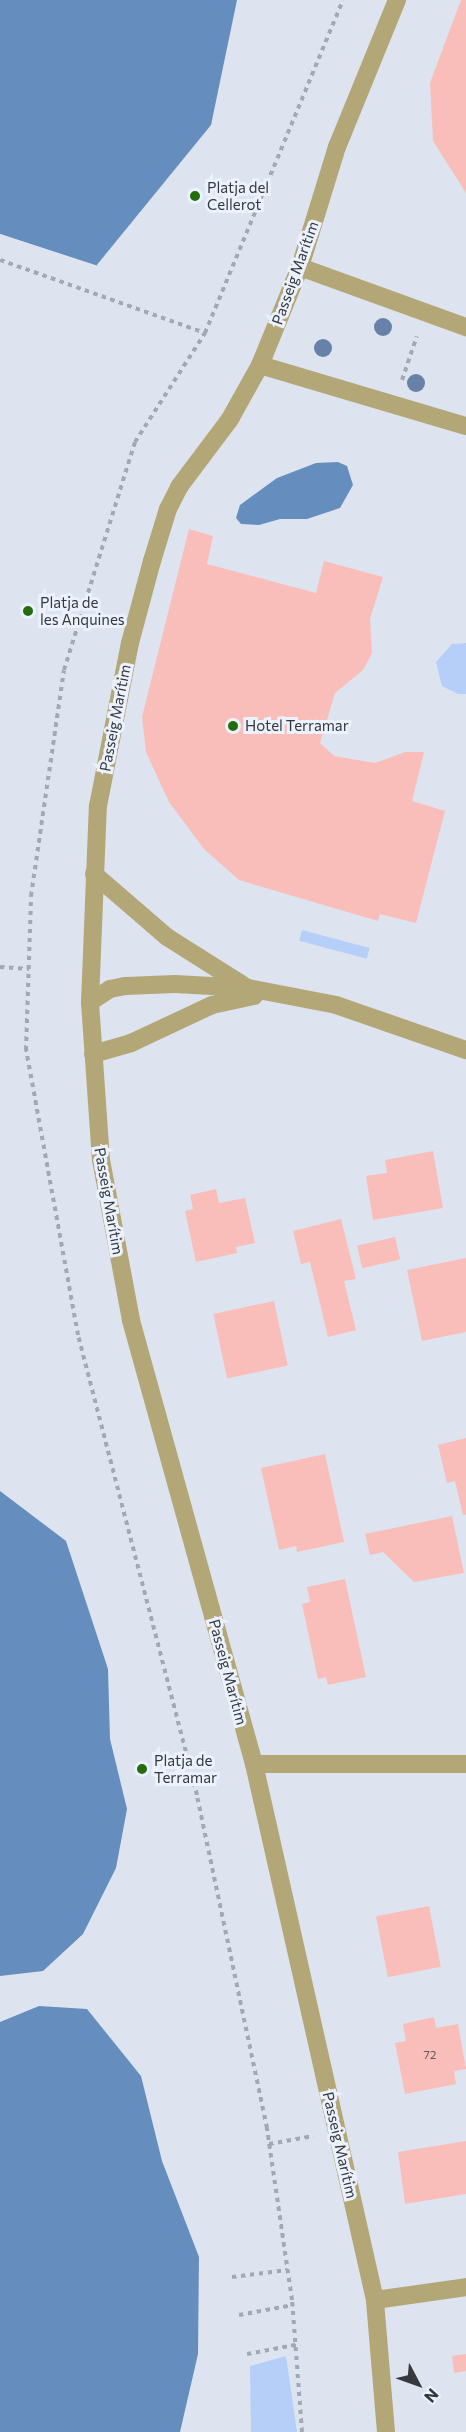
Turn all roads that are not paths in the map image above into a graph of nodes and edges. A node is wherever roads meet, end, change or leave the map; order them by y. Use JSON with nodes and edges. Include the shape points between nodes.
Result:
{"nodes":[{"id":1,"x":397,"y":0,"type":"edge"},
{"id":2,"x":300,"y":267,"type":"junction"},
{"id":3,"x":466,"y":327,"type":"edge"},
{"id":4,"x":260,"y":365,"type":"junction"},
{"id":5,"x":466,"y":426,"type":"edge"},
{"id":6,"x":94,"y":874,"type":"junction"},
{"id":7,"x":248,"y":988,"type":"junction"},
{"id":8,"x":273,"y":993,"type":"junction"},
{"id":9,"x":90,"y":1002,"type":"junction"},
{"id":10,"x":466,"y":1050,"type":"edge"},
{"id":11,"x":93,"y":1054,"type":"junction"},
{"id":12,"x":254,"y":1764,"type":"junction"},
{"id":13,"x":466,"y":1764,"type":"edge"},
{"id":14,"x":466,"y":2287,"type":"edge"},
{"id":15,"x":375,"y":2301,"type":"junction"},
{"id":16,"x":386,"y":2432,"type":"edge"}],
"edges":[{"from":1,"to":2,"type":"street","name":"Passeig Marítim","via":[[337,147]]},
{"from":2,"to":3,"type":"street"},
{"from":2,"to":4,"type":"street","name":"Passeig Marítim"},
{"from":4,"to":5,"type":"street"},
{"from":4,"to":6,"type":"street","name":"Passeig Marítim","via":[[230,419],[194,465],[168,509],[130,643],[98,806]]},
{"from":6,"to":7,"type":"street","via":[[167,937]]},
{"from":6,"to":9,"type":"street","name":"Passeig Marítim"},
{"from":7,"to":8,"type":"street"},
{"from":7,"to":9,"type":"street","via":[[126,986],[110,989]]},
{"from":8,"to":10,"type":"street","via":[[372,1016]]},
{"from":8,"to":11,"type":"street","via":[[212,1005],[130,1043]]},
{"from":9,"to":11,"type":"street","name":"Passeig Marítim"},
{"from":11,"to":12,"type":"street","name":"Passeig Marítim","via":[[101,1160],[131,1320]]},
{"from":12,"to":13,"type":"street"},
{"from":12,"to":15,"type":"street","name":"Passeig Marítim"},
{"from":14,"to":15,"type":"street"},
{"from":15,"to":16,"type":"street","name":"Passeig Marítim"}]}
